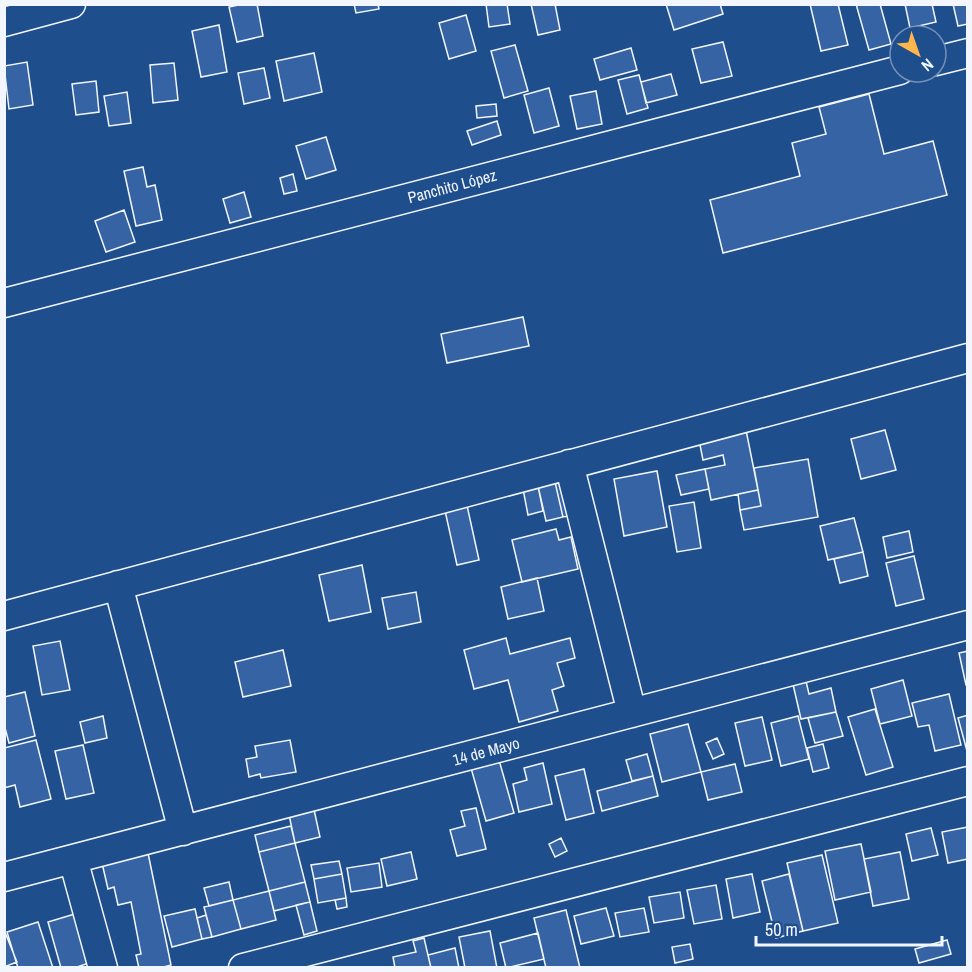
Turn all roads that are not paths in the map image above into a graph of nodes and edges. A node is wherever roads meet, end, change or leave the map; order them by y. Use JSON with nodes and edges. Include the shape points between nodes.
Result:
{"nodes":[{"id":1,"x":71,"y":4,"type":"edge"},
{"id":2,"x":4,"y":22,"type":"edge"},
{"id":3,"x":968,"y":53,"type":"edge"},
{"id":4,"x":948,"y":58,"type":"edge"},
{"id":5,"x":888,"y":73,"type":"edge"},
{"id":6,"x":4,"y":303,"type":"edge"},
{"id":7,"x":968,"y":358,"type":"edge"},
{"id":8,"x":569,"y":464,"type":"junction"},
{"id":9,"x":118,"y":585,"type":"junction"},
{"id":10,"x":4,"y":616,"type":"edge"},
{"id":11,"x":968,"y":625,"type":"edge"},
{"id":12,"x":632,"y":713,"type":"junction"},
{"id":13,"x":968,"y":781,"type":"edge"},
{"id":14,"x":183,"y":831,"type":"junction"},
{"id":15,"x":73,"y":859,"type":"junction"},
{"id":16,"x":4,"y":877,"type":"edge"},
{"id":17,"x":103,"y":968,"type":"edge"},
{"id":18,"x":243,"y":968,"type":"edge"}],
"edges":[{"from":1,"to":2,"type":"street"},
{"from":3,"to":4,"type":"street"},
{"from":5,"to":6,"type":"street","name":"Panchito López"},
{"from":7,"to":8,"type":"street"},
{"from":8,"to":9,"type":"street"},
{"from":8,"to":12,"type":"street"},
{"from":9,"to":10,"type":"street"},
{"from":9,"to":14,"type":"street"},
{"from":11,"to":12,"type":"street","name":"14 de Mayo"},
{"from":12,"to":14,"type":"street","name":"14 de Mayo"},
{"from":13,"to":18,"type":"street"},
{"from":14,"to":15,"type":"street","name":"14 de Mayo"},
{"from":15,"to":16,"type":"street","name":"14 de Mayo"},
{"from":15,"to":17,"type":"street"}]}
